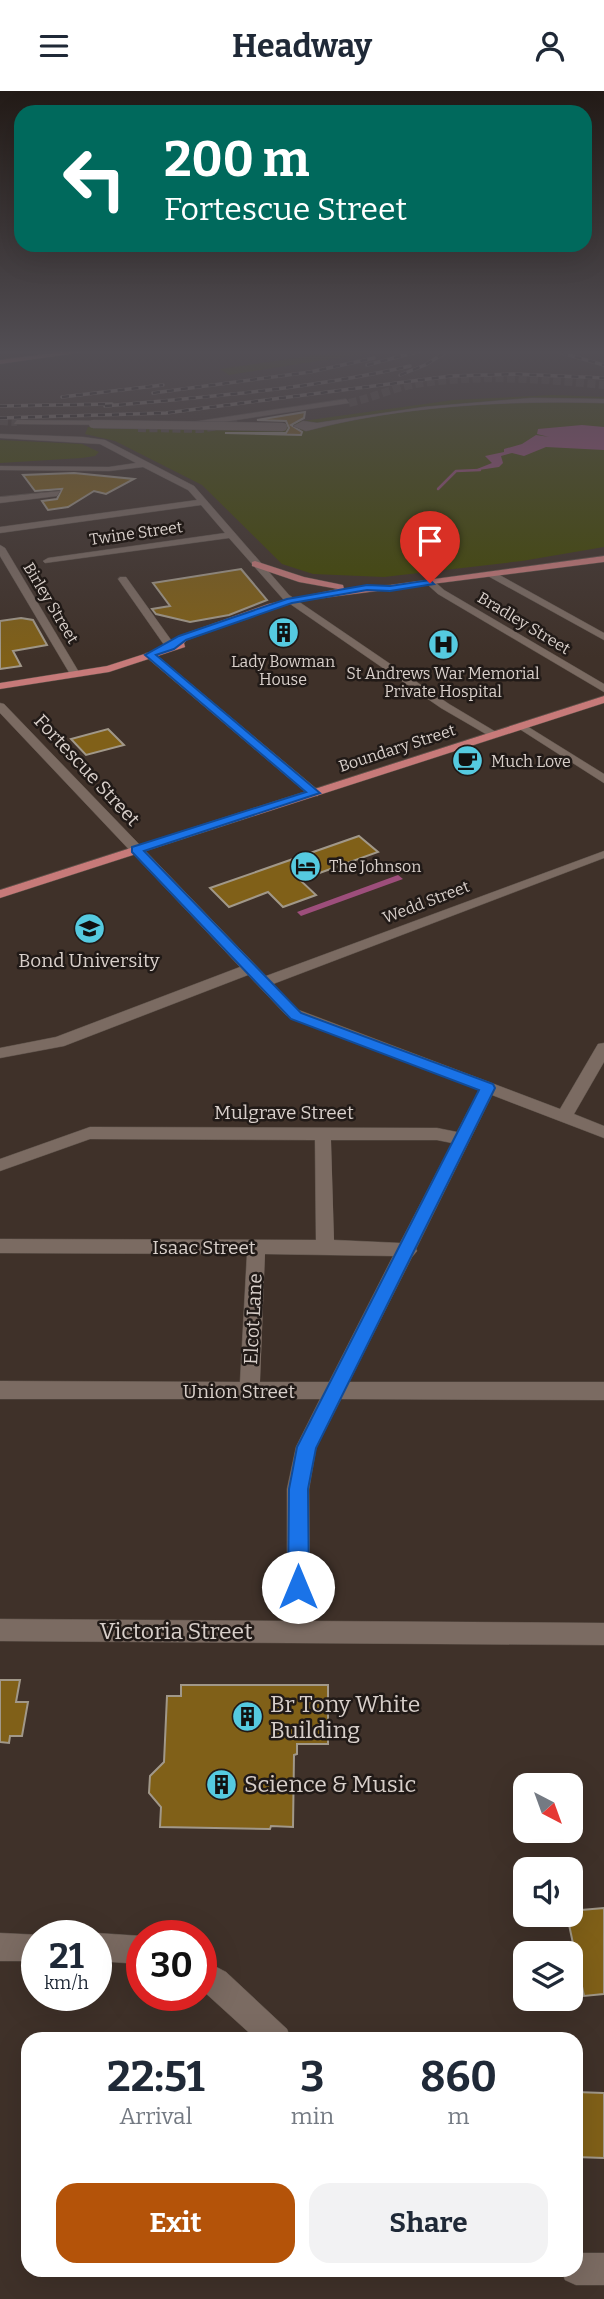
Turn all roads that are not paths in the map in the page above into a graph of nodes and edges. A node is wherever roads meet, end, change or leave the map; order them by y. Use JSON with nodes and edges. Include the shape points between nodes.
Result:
{"nodes":[{"id":1,"x":100,"y":452,"type":"edge"},
{"id":2,"x":116,"y":452,"type":"edge"},
{"id":3,"x":105,"y":456,"type":"junction"},
{"id":4,"x":80,"y":463,"type":"junction"},
{"id":5,"x":139,"y":465,"type":"junction"},
{"id":6,"x":23,"y":467,"type":"junction"},
{"id":7,"x":0,"y":468,"type":"edge"},
{"id":8,"x":109,"y":469,"type":"junction"},
{"id":9,"x":139,"y":477,"type":"dead end"},
{"id":10,"x":57,"y":493,"type":"dead end"},
{"id":11,"x":198,"y":499,"type":"junction"},
{"id":12,"x":0,"y":500,"type":"edge"},
{"id":13,"x":0,"y":530,"type":"edge"},
{"id":14,"x":229,"y":535,"type":"junction"},
{"id":15,"x":0,"y":548,"type":"edge"},
{"id":16,"x":600,"y":558,"type":"edge"},
{"id":17,"x":48,"y":561,"type":"dead end"},
{"id":18,"x":255,"y":564,"type":"junction"},
{"id":19,"x":491,"y":574,"type":"junction"},
{"id":20,"x":123,"y":579,"type":"dead end"},
{"id":21,"x":430,"y":583,"type":"junction"},
{"id":22,"x":358,"y":589,"type":"junction"},
{"id":23,"x":390,"y":589,"type":"junction"},
{"id":24,"x":294,"y":603,"type":"junction"},
{"id":25,"x":604,"y":637,"type":"edge"},
{"id":26,"x":171,"y":647,"type":"junction"},
{"id":27,"x":150,"y":655,"type":"junction"},
{"id":28,"x":75,"y":674,"type":"junction"},
{"id":29,"x":0,"y":686,"type":"edge"},
{"id":30,"x":604,"y":689,"type":"edge"},
{"id":31,"x":604,"y":699,"type":"edge"},
{"id":32,"x":0,"y":706,"type":"edge"},
{"id":33,"x":522,"y":726,"type":"junction"},
{"id":34,"x":495,"y":735,"type":"junction"},
{"id":35,"x":604,"y":779,"type":"edge"},
{"id":36,"x":314,"y":793,"type":"junction"},
{"id":37,"x":136,"y":850,"type":"junction"},
{"id":38,"x":603,"y":854,"type":"edge"},
{"id":39,"x":0,"y":894,"type":"edge"},
{"id":40,"x":250,"y":969,"type":"junction"},
{"id":41,"x":262,"y":983,"type":"junction"},
{"id":42,"x":604,"y":1048,"type":"edge"},
{"id":43,"x":0,"y":1053,"type":"edge"},
{"id":44,"x":488,"y":1088,"type":"junction"},
{"id":45,"x":564,"y":1117,"type":"junction"},
{"id":46,"x":604,"y":1132,"type":"edge"},
{"id":47,"x":323,"y":1134,"type":"junction"},
{"id":48,"x":460,"y":1139,"type":"junction"},
{"id":49,"x":0,"y":1165,"type":"edge"},
{"id":50,"x":0,"y":1246,"type":"edge"},
{"id":51,"x":256,"y":1247,"type":"junction"},
{"id":52,"x":325,"y":1247,"type":"junction"},
{"id":53,"x":408,"y":1251,"type":"junction"},
{"id":54,"x":0,"y":1390,"type":"edge"},
{"id":55,"x":250,"y":1390,"type":"junction"},
{"id":56,"x":333,"y":1391,"type":"junction"},
{"id":57,"x":604,"y":1391,"type":"edge"},
{"id":58,"x":0,"y":1630,"type":"edge"},
{"id":59,"x":299,"y":1632,"type":"junction"},
{"id":60,"x":604,"y":1634,"type":"edge"},
{"id":61,"x":0,"y":1947,"type":"edge"},
{"id":62,"x":21,"y":1947,"type":"edge"},
{"id":63,"x":217,"y":1983,"type":"edge"},
{"id":64,"x":270,"y":2032,"type":"edge"},
{"id":65,"x":583,"y":2269,"type":"edge"},
{"id":66,"x":604,"y":2269,"type":"edge"}],
"edges":[{"from":1,"to":3,"type":"street"},
{"from":2,"to":5,"type":"street"},
{"from":3,"to":4,"type":"street"},
{"from":3,"to":5,"type":"street"},
{"from":4,"to":5,"type":"street"},
{"from":4,"to":6,"type":"street"},
{"from":5,"to":8,"type":"street"},
{"from":5,"to":11,"type":"street","via":[[161,483]]},
{"from":5,"to":11,"type":"street","via":[[191,488]]},
{"from":6,"to":7,"type":"street"},
{"from":6,"to":8,"type":"street"},
{"from":8,"to":9,"type":"street"},
{"from":10,"to":12,"type":"street"},
{"from":11,"to":13,"type":"street"},
{"from":11,"to":14,"type":"street"},
{"from":14,"to":17,"type":"street","name":"Twine Street"},
{"from":14,"to":18,"type":"street"},
{"from":15,"to":28,"type":"street","name":"Birley Street"},
{"from":16,"to":19,"type":"main road"},
{"from":18,"to":22,"type":"main road","via":[[302,580]]},
{"from":18,"to":24,"type":"street"},
{"from":19,"to":21,"type":"main road"},
{"from":19,"to":25,"type":"street"},
{"from":20,"to":26,"type":"street"},
{"from":21,"to":23,"type":"main road"},
{"from":21,"to":30,"type":"street","name":"Bradley Street"},
{"from":22,"to":23,"type":"main road"},
{"from":22,"to":24,"type":"main road"},
{"from":23,"to":24,"type":"main road"},
{"from":24,"to":26,"type":"main road"},
{"from":24,"to":34,"type":"street"},
{"from":26,"to":27,"type":"main road"},
{"from":27,"to":28,"type":"main road"},
{"from":27,"to":36,"type":"street"},
{"from":28,"to":29,"type":"main road"},
{"from":31,"to":33,"type":"main road","name":"Boundary Street"},
{"from":32,"to":37,"type":"street","name":"Fortescue Street"},
{"from":33,"to":34,"type":"main road","name":"Boundary Street"},
{"from":33,"to":35,"type":"street"},
{"from":34,"to":36,"type":"main road","name":"Boundary Street"},
{"from":36,"to":37,"type":"main road","name":"Boundary Street"},
{"from":37,"to":39,"type":"main road","name":"Boundary Street"},
{"from":37,"to":40,"type":"street","name":"Fortescue Street"},
{"from":38,"to":41,"type":"street","name":"Wedd Street"},
{"from":40,"to":41,"type":"street","name":"Fortescue Street"},
{"from":40,"to":43,"type":"street","via":[[59,1042]]},
{"from":41,"to":44,"type":"street","name":"Fortescue Street","via":[[301,1018]]},
{"from":42,"to":45,"type":"street"},
{"from":44,"to":45,"type":"street","name":"Fortescue Street"},
{"from":44,"to":48,"type":"street"},
{"from":45,"to":46,"type":"street","name":"Fortescue Street"},
{"from":47,"to":48,"type":"street","name":"Mulgrave Street"},
{"from":47,"to":49,"type":"street","name":"Mulgrave Street","via":[[82,1134]]},
{"from":47,"to":52,"type":"street"},
{"from":48,"to":53,"type":"street"},
{"from":50,"to":51,"type":"street","name":"Isaac Street"},
{"from":51,"to":52,"type":"street","name":"Isaac Street"},
{"from":51,"to":55,"type":"street","name":"Elcot Lane"},
{"from":52,"to":53,"type":"street","name":"Isaac Street"},
{"from":53,"to":56,"type":"street"},
{"from":54,"to":55,"type":"street","name":"Union Street"},
{"from":55,"to":56,"type":"street","name":"Union Street"},
{"from":56,"to":57,"type":"street","name":"Union Street"},
{"from":56,"to":59,"type":"street","via":[[306,1447],[298,1489]]},
{"from":58,"to":59,"type":"street","name":"Victoria Street"},
{"from":59,"to":60,"type":"street","name":"Victoria Street"},
{"from":61,"to":62,"type":"street"},
{"from":63,"to":64,"type":"street"},
{"from":65,"to":66,"type":"street"}]}
